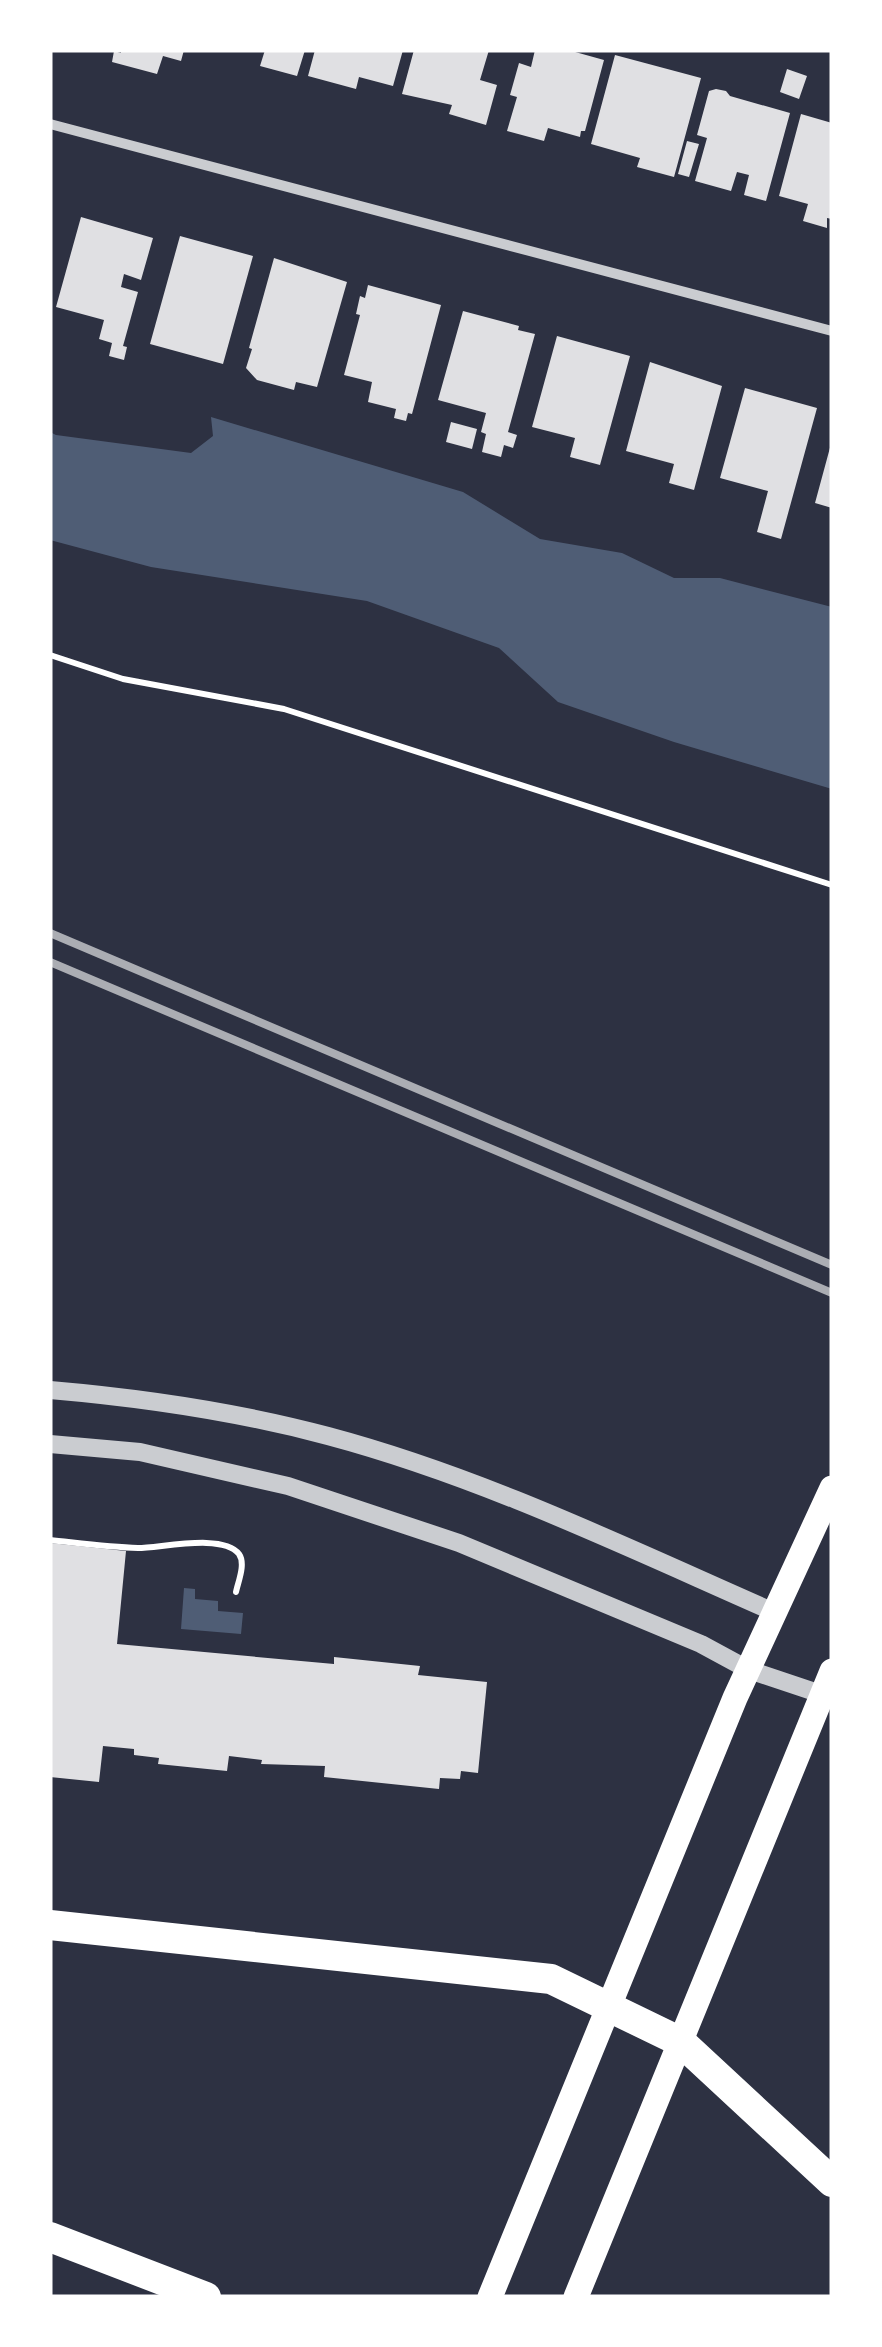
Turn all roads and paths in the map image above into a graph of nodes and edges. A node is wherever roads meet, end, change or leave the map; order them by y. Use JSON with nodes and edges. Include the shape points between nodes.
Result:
{"nodes":[{"id":1,"x":50,"y":124,"type":"edge"},
{"id":2,"x":832,"y":331,"type":"edge"},
{"id":3,"x":50,"y":655,"type":"edge"},
{"id":4,"x":832,"y":885,"type":"edge"},
{"id":5,"x":50,"y":1390,"type":"edge"},
{"id":6,"x":50,"y":1444,"type":"edge"},
{"id":7,"x":832,"y":1488,"type":"edge"},
{"id":8,"x":50,"y":1540,"type":"edge"},
{"id":9,"x":236,"y":1592,"type":"dead end"},
{"id":10,"x":774,"y":1612,"type":"junction"},
{"id":11,"x":749,"y":1670,"type":"junction"},
{"id":12,"x":828,"y":1688,"type":"edge"},
{"id":13,"x":50,"y":1926,"type":"edge"},
{"id":14,"x":608,"y":2007,"type":"junction"},
{"id":15,"x":680,"y":2042,"type":"junction"},
{"id":16,"x":832,"y":2182,"type":"edge"},
{"id":17,"x":50,"y":2237,"type":"edge"},
{"id":18,"x":206,"y":2297,"type":"edge"},
{"id":19,"x":490,"y":2297,"type":"edge"},
{"id":20,"x":576,"y":2297,"type":"edge"}],
"edges":[{"from":1,"to":2,"type":"street"},
{"from":3,"to":4,"type":"path","via":[[123,679],[284,709]]},
{"from":5,"to":10,"type":"street","via":[[212,1411],[328,1436],[554,1516]]},
{"from":6,"to":11,"type":"street","via":[[140,1452],[288,1486],[459,1543]]},
{"from":7,"to":10,"type":"main road"},
{"from":8,"to":9,"type":"path","via":[[229,1547],[242,1564]]},
{"from":10,"to":11,"type":"main road"},
{"from":11,"to":12,"type":"street"},
{"from":11,"to":14,"type":"main road"},
{"from":12,"to":15,"type":"main road"},
{"from":13,"to":14,"type":"highway","via":[[551,1979]]},
{"from":14,"to":15,"type":"highway"},
{"from":14,"to":19,"type":"main road"},
{"from":15,"to":16,"type":"highway"},
{"from":15,"to":20,"type":"main road"},
{"from":17,"to":18,"type":"highway"}]}
